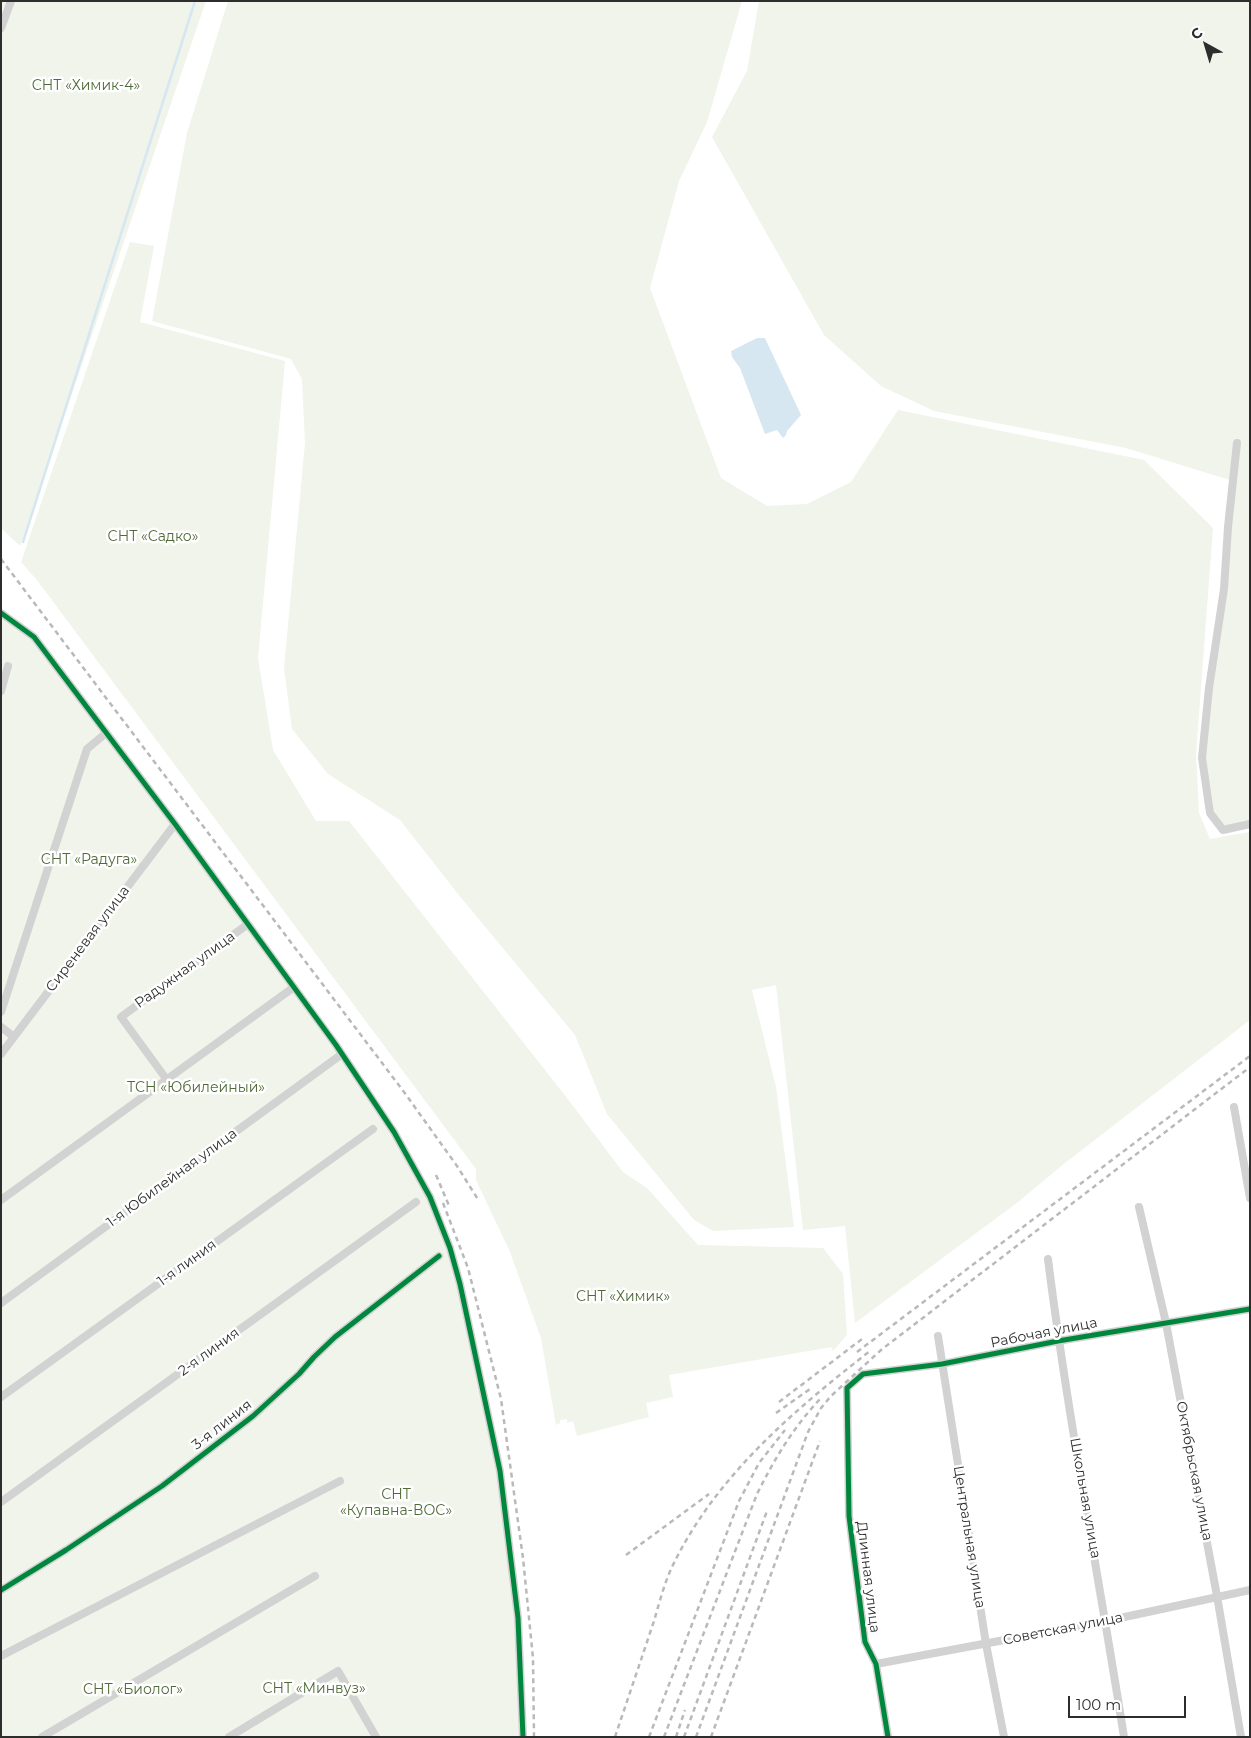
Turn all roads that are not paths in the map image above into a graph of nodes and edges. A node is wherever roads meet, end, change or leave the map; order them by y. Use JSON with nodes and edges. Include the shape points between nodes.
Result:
{"nodes":[{"id":1,"x":11,"y":1,"type":"edge"},
{"id":2,"x":1,"y":28,"type":"edge"},
{"id":3,"x":1237,"y":443,"type":"dead end"},
{"id":4,"x":1,"y":613,"type":"edge"},
{"id":5,"x":8,"y":666,"type":"dead end"},
{"id":6,"x":1,"y":691,"type":"edge"},
{"id":7,"x":106,"y":733,"type":"junction"},
{"id":8,"x":175,"y":824,"type":"junction"},
{"id":9,"x":1250,"y":824,"type":"edge"},
{"id":10,"x":248,"y":924,"type":"junction"},
{"id":11,"x":294,"y":988,"type":"junction"},
{"id":12,"x":1,"y":1012,"type":"edge"},
{"id":13,"x":1,"y":1027,"type":"edge"},
{"id":14,"x":14,"y":1037,"type":"junction"},
{"id":15,"x":1,"y":1054,"type":"edge"},
{"id":16,"x":342,"y":1054,"type":"junction"},
{"id":17,"x":167,"y":1080,"type":"junction"},
{"id":18,"x":1234,"y":1107,"type":"dead end"},
{"id":19,"x":373,"y":1130,"type":"dead end"},
{"id":20,"x":1250,"y":1198,"type":"edge"},
{"id":21,"x":1,"y":1200,"type":"edge"},
{"id":22,"x":416,"y":1202,"type":"dead end"},
{"id":23,"x":1139,"y":1207,"type":"dead end"},
{"id":24,"x":439,"y":1256,"type":"dead end"},
{"id":25,"x":1048,"y":1258,"type":"dead end"},
{"id":26,"x":1,"y":1302,"type":"edge"},
{"id":27,"x":1250,"y":1309,"type":"edge"},
{"id":28,"x":1166,"y":1323,"type":"junction"},
{"id":29,"x":938,"y":1336,"type":"dead end"},
{"id":30,"x":1058,"y":1341,"type":"junction"},
{"id":31,"x":942,"y":1364,"type":"junction"},
{"id":32,"x":846,"y":1388,"type":"joint"},
{"id":33,"x":1,"y":1396,"type":"edge"},
{"id":34,"x":340,"y":1481,"type":"dead end"},
{"id":35,"x":1,"y":1502,"type":"edge"},
{"id":36,"x":315,"y":1576,"type":"dead end"},
{"id":37,"x":1,"y":1590,"type":"edge"},
{"id":38,"x":1250,"y":1590,"type":"edge"},
{"id":39,"x":1217,"y":1596,"type":"junction"},
{"id":40,"x":1106,"y":1621,"type":"junction"},
{"id":41,"x":986,"y":1644,"type":"junction"},
{"id":42,"x":1,"y":1656,"type":"edge"},
{"id":43,"x":876,"y":1664,"type":"junction"},
{"id":44,"x":42,"y":1737,"type":"edge"},
{"id":45,"x":229,"y":1737,"type":"edge"},
{"id":46,"x":376,"y":1737,"type":"edge"},
{"id":47,"x":523,"y":1737,"type":"edge"},
{"id":48,"x":888,"y":1737,"type":"edge"},
{"id":49,"x":1004,"y":1737,"type":"edge"},
{"id":50,"x":1124,"y":1737,"type":"edge"},
{"id":51,"x":1241,"y":1737,"type":"edge"}],
"edges":[{"from":1,"to":2,"type":"street"},
{"from":3,"to":9,"type":"street","via":[[1224,589],[1202,758],[1210,812],[1223,830]]},
{"from":4,"to":7,"type":"street","via":[[34,637]]},
{"from":5,"to":6,"type":"street"},
{"from":7,"to":8,"type":"street"},
{"from":7,"to":12,"type":"street","via":[[87,749]]},
{"from":8,"to":10,"type":"street"},
{"from":8,"to":14,"type":"street","name":"Сиреневая улица"},
{"from":10,"to":11,"type":"street"},
{"from":10,"to":17,"type":"street","name":"Радужная улица","via":[[122,1017]]},
{"from":11,"to":16,"type":"street"},
{"from":11,"to":17,"type":"street"},
{"from":13,"to":14,"type":"street"},
{"from":14,"to":15,"type":"street","name":"Сиреневая улица"},
{"from":16,"to":26,"type":"street","name":"1-я Юбилейная улица"},
{"from":16,"to":47,"type":"street","via":[[394,1132],[430,1197],[460,1284],[500,1471],[518,1618]]},
{"from":17,"to":21,"type":"street"},
{"from":18,"to":20,"type":"street"},
{"from":19,"to":33,"type":"street","name":"1-я линия"},
{"from":22,"to":35,"type":"street","name":"2-я линия"},
{"from":23,"to":28,"type":"street","name":"Октябрьская улица"},
{"from":24,"to":37,"type":"street","name":"3-я линия","via":[[335,1337],[253,1416],[162,1486]]},
{"from":25,"to":30,"type":"street","name":"Школьная улица"},
{"from":27,"to":28,"type":"street","name":"Рабочая улица"},
{"from":28,"to":30,"type":"street","name":"Рабочая улица"},
{"from":28,"to":39,"type":"street","name":"Октябрьская улица"},
{"from":29,"to":31,"type":"street","name":"Центральная улица"},
{"from":30,"to":31,"type":"street","name":"Рабочая улица"},
{"from":30,"to":40,"type":"street","name":"Школьная улица"},
{"from":31,"to":32,"type":"street","name":"Рабочая улица","via":[[863,1374]]},
{"from":31,"to":41,"type":"street","name":"Центральная улица"},
{"from":32,"to":43,"type":"street","name":"Длинная улица","via":[[849,1516],[865,1642]]},
{"from":34,"to":42,"type":"street"},
{"from":36,"to":44,"type":"street"},
{"from":38,"to":39,"type":"street","name":"Советская улица"},
{"from":39,"to":40,"type":"street","name":"Советская улица"},
{"from":39,"to":51,"type":"street","name":"Октябрьская улица"},
{"from":40,"to":41,"type":"street","name":"Советская улица"},
{"from":40,"to":50,"type":"street","name":"Школьная улица"},
{"from":41,"to":43,"type":"street","name":"Советская улица"},
{"from":41,"to":49,"type":"street","name":"Центральная улица"},
{"from":43,"to":48,"type":"street","name":"Длинная улица"},
{"from":45,"to":46,"type":"street","via":[[338,1671]]}]}
